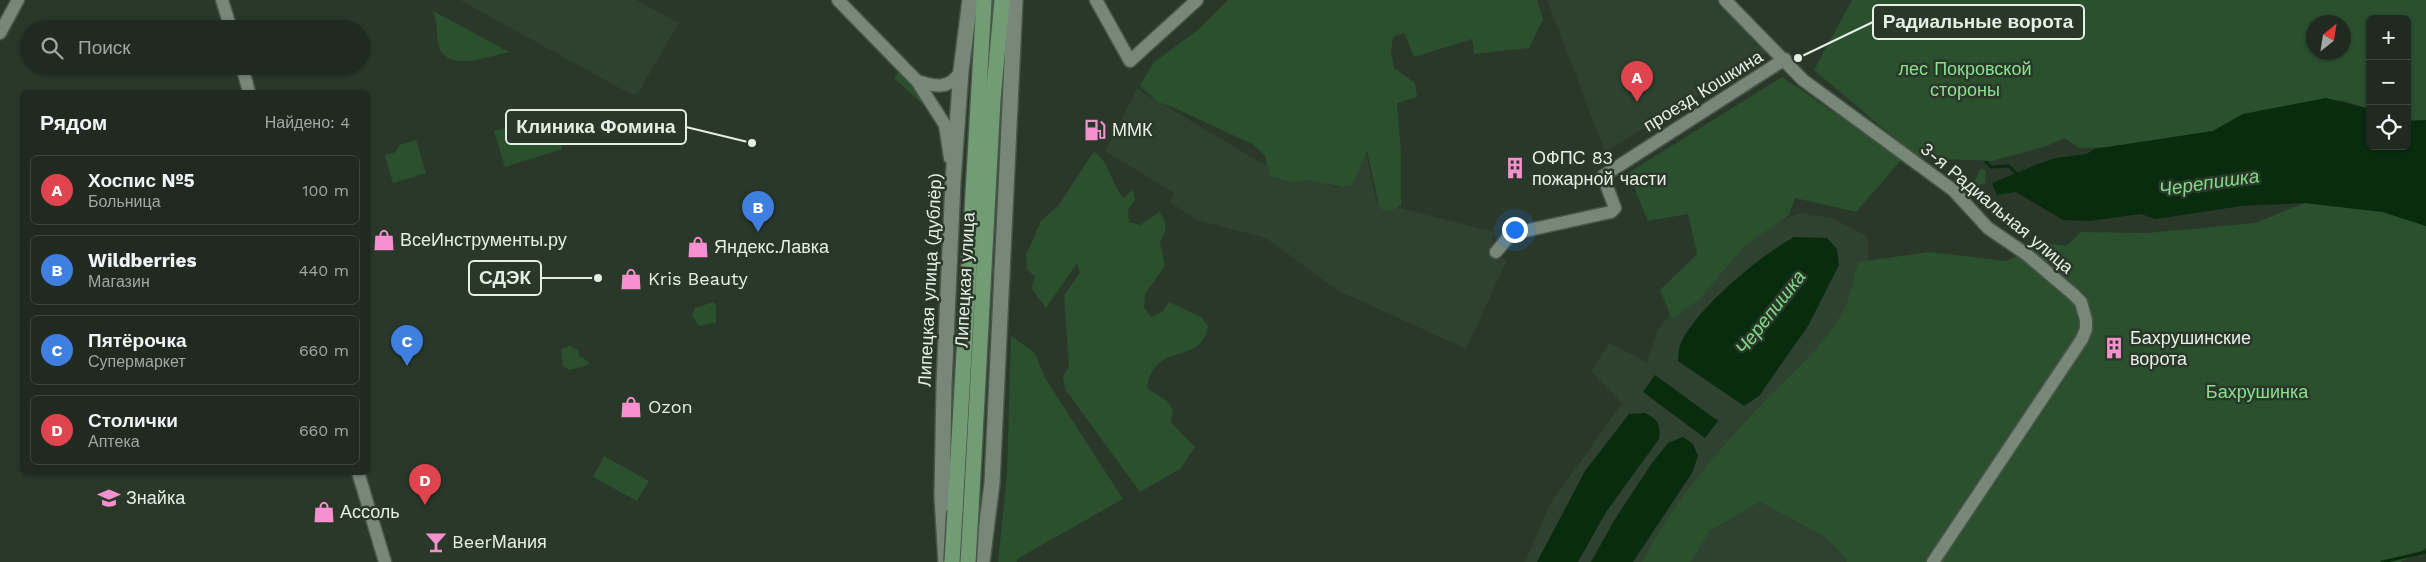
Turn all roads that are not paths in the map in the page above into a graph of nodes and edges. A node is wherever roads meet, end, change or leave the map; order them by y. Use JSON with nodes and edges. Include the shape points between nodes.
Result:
{"nodes":[{"id":1,"x":18,"y":0,"type":"edge"},
{"id":2,"x":222,"y":0,"type":"edge"},
{"id":3,"x":838,"y":0,"type":"edge"},
{"id":4,"x":970,"y":0,"type":"edge"},
{"id":5,"x":984,"y":0,"type":"edge"},
{"id":6,"x":1002,"y":0,"type":"edge"},
{"id":7,"x":1014,"y":0,"type":"edge"},
{"id":8,"x":1096,"y":0,"type":"edge"},
{"id":9,"x":1197,"y":0,"type":"edge"},
{"id":10,"x":1726,"y":0,"type":"edge"},
{"id":11,"x":228,"y":20,"type":"edge"},
{"id":12,"x":0,"y":34,"type":"edge"},
{"id":13,"x":1785,"y":59,"type":"junction"},
{"id":14,"x":961,"y":72,"type":"junction"},
{"id":15,"x":244,"y":75,"type":"edge"},
{"id":16,"x":917,"y":82,"type":"junction"},
{"id":17,"x":248,"y":90,"type":"edge"},
{"id":18,"x":953,"y":181,"type":"junction"},
{"id":19,"x":1496,"y":252,"type":"dead end"},
{"id":20,"x":359,"y":475,"type":"edge"},
{"id":21,"x":986,"y":519,"type":"junction"},
{"id":22,"x":944,"y":523,"type":"junction"},
{"id":23,"x":385,"y":562,"type":"edge"},
{"id":24,"x":946,"y":562,"type":"edge"},
{"id":25,"x":952,"y":562,"type":"edge"},
{"id":26,"x":968,"y":562,"type":"edge"},
{"id":27,"x":982,"y":562,"type":"edge"},
{"id":28,"x":1933,"y":562,"type":"edge"}],
"edges":[{"from":1,"to":12,"type":"street"},
{"from":2,"to":11,"type":"street"},
{"from":3,"to":16,"type":"street"},
{"from":4,"to":14,"type":"main road","name":"Липецкая улица (дублёр)"},
{"from":5,"to":25,"type":"main road","name":"Липецкая улица","bridge":true},
{"from":6,"to":26,"type":"main road","name":"Липецкая улица","bridge":true,"via":[[993,99]]},
{"from":7,"to":21,"type":"main road","via":[[992,483]]},
{"from":8,"to":9,"type":"street","via":[[1130,61]]},
{"from":10,"to":13,"type":"street","name":"3-я Радиальная улица"},
{"from":13,"to":19,"type":"street","name":"проезд Кошкина","via":[[1603,176],[1615,208],[1611,212],[1510,234]]},
{"from":13,"to":28,"type":"street","name":"3-я Радиальная улица","via":[[1803,80],[1953,190],[1988,228],[2026,254],[2074,294],[2084,308],[2086,329],[2082,339]]},
{"from":14,"to":16,"type":"street","via":[[948,86]]},
{"from":14,"to":18,"type":"main road","name":"Липецкая улица (дублёр)"},
{"from":15,"to":17,"type":"street"},
{"from":16,"to":18,"type":"street","via":[[945,125]]},
{"from":18,"to":22,"type":"main road","name":"Липецкая улица (дублёр)","via":[[942,460]]},
{"from":20,"to":23,"type":"street"},
{"from":21,"to":22,"type":"main road","via":[[979,528],[967,533],[954,532]]},
{"from":21,"to":27,"type":"main road"},
{"from":22,"to":24,"type":"main road","name":"Липецкая улица (дублёр)"}]}
